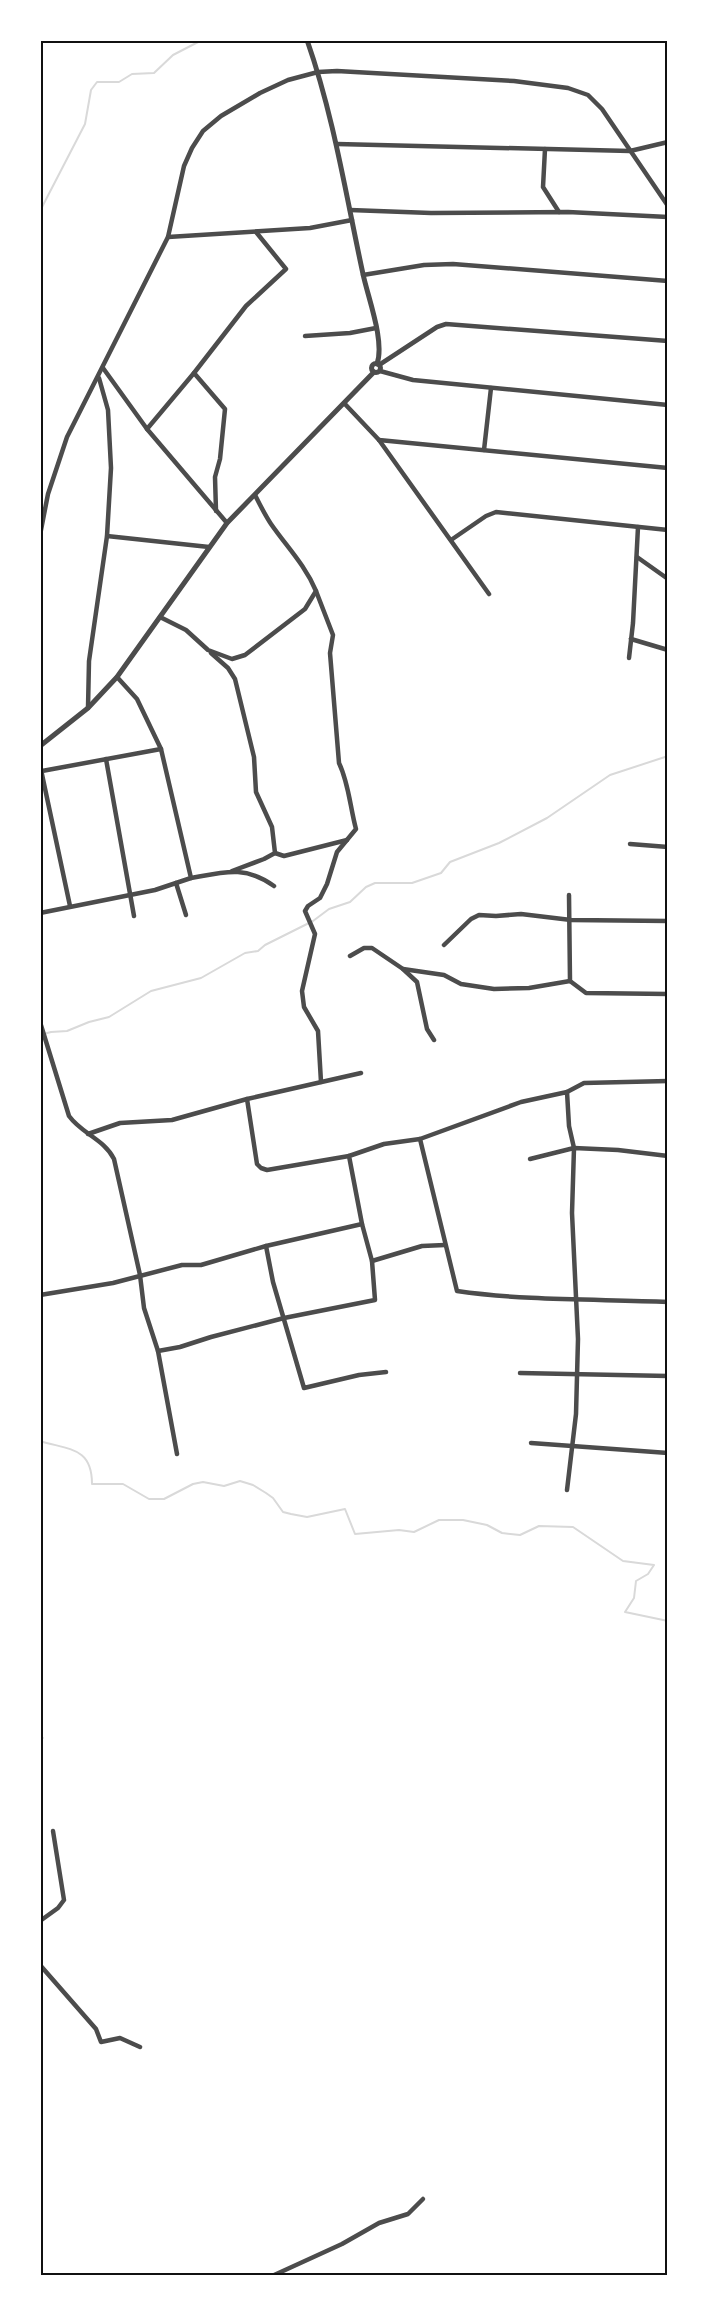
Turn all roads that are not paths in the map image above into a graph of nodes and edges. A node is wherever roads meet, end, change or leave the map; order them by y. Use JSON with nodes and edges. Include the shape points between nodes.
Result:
{"nodes":[{"id":1,"x":307,"y":40,"type":"edge"},
{"id":2,"x":318,"y":72,"type":"junction"},
{"id":3,"x":668,"y":142,"type":"edge"},
{"id":4,"x":337,"y":144,"type":"junction"},
{"id":5,"x":545,"y":149,"type":"junction"},
{"id":6,"x":630,"y":151,"type":"junction"},
{"id":7,"x":668,"y":206,"type":"edge"},
{"id":8,"x":350,"y":210,"type":"junction"},
{"id":9,"x":559,"y":212,"type":"junction"},
{"id":10,"x":668,"y":218,"type":"edge"},
{"id":11,"x":352,"y":220,"type":"junction"},
{"id":12,"x":256,"y":232,"type":"junction"},
{"id":13,"x":168,"y":237,"type":"junction"},
{"id":14,"x":363,"y":275,"type":"junction"},
{"id":15,"x":668,"y":281,"type":"edge"},
{"id":16,"x":376,"y":328,"type":"junction"},
{"id":17,"x":306,"y":336,"type":"dead end"},
{"id":18,"x":668,"y":341,"type":"edge"},
{"id":19,"x":103,"y":368,"type":"junction"},
{"id":20,"x":378,"y":368,"type":"junction"},
{"id":21,"x":194,"y":373,"type":"junction"},
{"id":22,"x":99,"y":377,"type":"junction"},
{"id":23,"x":491,"y":388,"type":"junction"},
{"id":24,"x":344,"y":404,"type":"junction"},
{"id":25,"x":668,"y":405,"type":"edge"},
{"id":26,"x":147,"y":429,"type":"junction"},
{"id":27,"x":379,"y":440,"type":"junction"},
{"id":28,"x":484,"y":450,"type":"junction"},
{"id":29,"x":668,"y":468,"type":"edge"},
{"id":30,"x":255,"y":495,"type":"junction"},
{"id":31,"x":216,"y":512,"type":"junction"},
{"id":32,"x":227,"y":523,"type":"junction"},
{"id":33,"x":638,"y":527,"type":"junction"},
{"id":34,"x":668,"y":530,"type":"edge"},
{"id":35,"x":40,"y":535,"type":"edge"},
{"id":36,"x":106,"y":536,"type":"junction"},
{"id":37,"x":451,"y":540,"type":"junction"},
{"id":38,"x":209,"y":547,"type":"junction"},
{"id":39,"x":637,"y":557,"type":"junction"},
{"id":40,"x":668,"y":579,"type":"edge"},
{"id":41,"x":316,"y":591,"type":"junction"},
{"id":42,"x":489,"y":594,"type":"dead end"},
{"id":43,"x":160,"y":617,"type":"junction"},
{"id":44,"x":631,"y":639,"type":"junction"},
{"id":45,"x":208,"y":650,"type":"junction"},
{"id":46,"x":668,"y":650,"type":"edge"},
{"id":47,"x":629,"y":658,"type":"dead end"},
{"id":48,"x":117,"y":677,"type":"junction"},
{"id":49,"x":88,"y":708,"type":"junction"},
{"id":50,"x":40,"y":746,"type":"edge"},
{"id":51,"x":161,"y":749,"type":"junction"},
{"id":52,"x":106,"y":759,"type":"junction"},
{"id":53,"x":41,"y":768,"type":"edge"},
{"id":54,"x":349,"y":839,"type":"junction"},
{"id":55,"x":630,"y":844,"type":"dead end"},
{"id":56,"x":668,"y":847,"type":"edge"},
{"id":57,"x":275,"y":853,"type":"junction"},
{"id":58,"x":232,"y":871,"type":"junction"},
{"id":59,"x":191,"y":878,"type":"junction"},
{"id":60,"x":176,"y":883,"type":"junction"},
{"id":61,"x":274,"y":886,"type":"dead end"},
{"id":62,"x":131,"y":894,"type":"junction"},
{"id":63,"x":569,"y":895,"type":"dead end"},
{"id":64,"x":70,"y":906,"type":"junction"},
{"id":65,"x":40,"y":914,"type":"edge"},
{"id":66,"x":186,"y":915,"type":"dead end"},
{"id":67,"x":134,"y":916,"type":"dead end"},
{"id":68,"x":571,"y":920,"type":"junction"},
{"id":69,"x":668,"y":921,"type":"edge"},
{"id":70,"x":444,"y":945,"type":"dead end"},
{"id":71,"x":350,"y":956,"type":"dead end"},
{"id":72,"x":403,"y":969,"type":"junction"},
{"id":73,"x":570,"y":981,"type":"junction"},
{"id":74,"x":668,"y":994,"type":"edge"},
{"id":75,"x":40,"y":1022,"type":"edge"},
{"id":76,"x":434,"y":1040,"type":"dead end"},
{"id":77,"x":361,"y":1073,"type":"dead end"},
{"id":78,"x":668,"y":1081,"type":"edge"},
{"id":79,"x":321,"y":1082,"type":"junction"},
{"id":80,"x":567,"y":1092,"type":"junction"},
{"id":81,"x":247,"y":1099,"type":"junction"},
{"id":82,"x":88,"y":1134,"type":"junction"},
{"id":83,"x":420,"y":1139,"type":"junction"},
{"id":84,"x":574,"y":1148,"type":"junction"},
{"id":85,"x":349,"y":1156,"type":"junction"},
{"id":86,"x":668,"y":1156,"type":"edge"},
{"id":87,"x":530,"y":1159,"type":"dead end"},
{"id":88,"x":362,"y":1224,"type":"junction"},
{"id":89,"x":446,"y":1245,"type":"junction"},
{"id":90,"x":266,"y":1246,"type":"junction"},
{"id":91,"x":372,"y":1261,"type":"junction"},
{"id":92,"x":140,"y":1275,"type":"junction"},
{"id":93,"x":40,"y":1295,"type":"edge"},
{"id":94,"x":578,"y":1299,"type":"junction"},
{"id":95,"x":668,"y":1302,"type":"edge"},
{"id":96,"x":284,"y":1318,"type":"junction"},
{"id":97,"x":158,"y":1351,"type":"junction"},
{"id":98,"x":386,"y":1372,"type":"dead end"},
{"id":99,"x":520,"y":1373,"type":"dead end"},
{"id":100,"x":578,"y":1373,"type":"junction"},
{"id":101,"x":668,"y":1376,"type":"edge"},
{"id":102,"x":531,"y":1443,"type":"dead end"},
{"id":103,"x":573,"y":1445,"type":"junction"},
{"id":104,"x":668,"y":1453,"type":"edge"},
{"id":105,"x":177,"y":1454,"type":"dead end"},
{"id":106,"x":567,"y":1490,"type":"dead end"},
{"id":107,"x":53,"y":1831,"type":"dead end"},
{"id":108,"x":40,"y":1921,"type":"edge"},
{"id":109,"x":40,"y":1965,"type":"edge"},
{"id":110,"x":140,"y":2047,"type":"dead end"},
{"id":111,"x":423,"y":2199,"type":"dead end"},
{"id":112,"x":272,"y":2276,"type":"edge"}],
"edges":[{"from":1,"to":2,"type":"street"},
{"from":2,"to":4,"type":"street"},
{"from":2,"to":6,"type":"street","via":[[514,81],[568,88],[588,95],[602,109]]},
{"from":2,"to":13,"type":"street","via":[[260,93],[203,131],[184,166]]},
{"from":3,"to":6,"type":"street"},
{"from":4,"to":5,"type":"street"},
{"from":4,"to":8,"type":"street"},
{"from":5,"to":6,"type":"street"},
{"from":5,"to":9,"type":"street","via":[[543,187]]},
{"from":6,"to":7,"type":"street"},
{"from":8,"to":9,"type":"street"},
{"from":8,"to":11,"type":"street"},
{"from":9,"to":10,"type":"street"},
{"from":11,"to":12,"type":"street"},
{"from":11,"to":14,"type":"street"},
{"from":12,"to":13,"type":"street"},
{"from":12,"to":21,"type":"street","via":[[286,269],[246,306]]},
{"from":13,"to":19,"type":"street"},
{"from":14,"to":15,"type":"street","via":[[453,264]]},
{"from":14,"to":16,"type":"street"},
{"from":16,"to":17,"type":"street"},
{"from":16,"to":20,"type":"street"},
{"from":18,"to":20,"type":"street","via":[[447,324],[436,327]]},
{"from":19,"to":22,"type":"street"},
{"from":19,"to":26,"type":"street"},
{"from":20,"to":23,"type":"street","via":[[413,380]]},
{"from":20,"to":24,"type":"street"},
{"from":21,"to":26,"type":"street"},
{"from":21,"to":31,"type":"street","via":[[225,409],[215,477]]},
{"from":22,"to":35,"type":"street","via":[[55,467]]},
{"from":22,"to":36,"type":"street","via":[[108,410],[110,445]]},
{"from":23,"to":25,"type":"street"},
{"from":23,"to":28,"type":"street"},
{"from":24,"to":27,"type":"street"},
{"from":24,"to":30,"type":"street"},
{"from":26,"to":31,"type":"street"},
{"from":27,"to":28,"type":"street"},
{"from":27,"to":37,"type":"street"},
{"from":28,"to":29,"type":"street"},
{"from":30,"to":32,"type":"street"},
{"from":30,"to":41,"type":"street"},
{"from":31,"to":32,"type":"street"},
{"from":32,"to":38,"type":"street"},
{"from":33,"to":34,"type":"street"},
{"from":33,"to":37,"type":"street","via":[[496,512]]},
{"from":33,"to":39,"type":"street"},
{"from":36,"to":38,"type":"street"},
{"from":36,"to":49,"type":"street","via":[[89,661]]},
{"from":37,"to":42,"type":"street"},
{"from":38,"to":43,"type":"street"},
{"from":39,"to":40,"type":"street"},
{"from":39,"to":44,"type":"street"},
{"from":41,"to":45,"type":"street","via":[[305,609],[245,655],[232,659]]},
{"from":41,"to":54,"type":"street","via":[[333,634],[330,653],[339,763],[347,779],[348,802],[356,829]]},
{"from":43,"to":45,"type":"street","via":[[186,630]]},
{"from":43,"to":48,"type":"street"},
{"from":44,"to":46,"type":"street"},
{"from":44,"to":47,"type":"street"},
{"from":45,"to":57,"type":"street","via":[[235,679],[254,757],[256,792],[272,827]]},
{"from":48,"to":49,"type":"street"},
{"from":48,"to":51,"type":"street","via":[[137,699]]},
{"from":49,"to":50,"type":"street"},
{"from":51,"to":52,"type":"street"},
{"from":51,"to":59,"type":"street"},
{"from":52,"to":53,"type":"street"},
{"from":52,"to":62,"type":"street"},
{"from":53,"to":64,"type":"street"},
{"from":54,"to":57,"type":"street","via":[[284,856]]},
{"from":54,"to":79,"type":"street","via":[[337,852],[320,898],[306,911],[315,934],[302,991],[304,1007],[318,1031]]},
{"from":55,"to":56,"type":"street"},
{"from":57,"to":58,"type":"street"},
{"from":58,"to":59,"type":"street"},
{"from":58,"to":61,"type":"street","via":[[259,876]]},
{"from":59,"to":60,"type":"street"},
{"from":60,"to":62,"type":"street"},
{"from":60,"to":66,"type":"street"},
{"from":62,"to":64,"type":"street"},
{"from":62,"to":67,"type":"street"},
{"from":63,"to":68,"type":"street"},
{"from":64,"to":65,"type":"street"},
{"from":68,"to":69,"type":"street"},
{"from":68,"to":70,"type":"street","via":[[521,914],[479,915]]},
{"from":68,"to":73,"type":"street"},
{"from":71,"to":72,"type":"street","via":[[372,948]]},
{"from":72,"to":73,"type":"street","via":[[494,989]]},
{"from":72,"to":76,"type":"street","via":[[417,982],[427,1029]]},
{"from":73,"to":74,"type":"street","via":[[586,993]]},
{"from":75,"to":82,"type":"street","via":[[69,1116]]},
{"from":77,"to":79,"type":"street"},
{"from":78,"to":80,"type":"street","via":[[584,1083]]},
{"from":79,"to":81,"type":"street"},
{"from":80,"to":83,"type":"street","via":[[521,1102]]},
{"from":80,"to":84,"type":"street"},
{"from":81,"to":82,"type":"street","via":[[172,1120],[120,1123]]},
{"from":81,"to":85,"type":"street","via":[[257,1164],[261,1168]]},
{"from":82,"to":92,"type":"street","via":[[104,1144],[114,1159]]},
{"from":83,"to":85,"type":"street","via":[[384,1144]]},
{"from":83,"to":89,"type":"street"},
{"from":84,"to":86,"type":"street"},
{"from":84,"to":87,"type":"street"},
{"from":84,"to":94,"type":"street","via":[[572,1213]]},
{"from":85,"to":88,"type":"street"},
{"from":88,"to":90,"type":"street"},
{"from":88,"to":91,"type":"street"},
{"from":89,"to":91,"type":"street","via":[[422,1246]]},
{"from":89,"to":94,"type":"street","via":[[457,1290],[494,1296]]},
{"from":90,"to":92,"type":"street","via":[[201,1265],[182,1265]]},
{"from":90,"to":96,"type":"street"},
{"from":91,"to":96,"type":"street","via":[[375,1300]]},
{"from":92,"to":93,"type":"street"},
{"from":92,"to":97,"type":"street","via":[[144,1308]]},
{"from":94,"to":95,"type":"street"},
{"from":94,"to":100,"type":"street"},
{"from":96,"to":97,"type":"street"},
{"from":96,"to":98,"type":"street","via":[[304,1388]]},
{"from":97,"to":105,"type":"street"},
{"from":99,"to":100,"type":"street"},
{"from":100,"to":101,"type":"street"},
{"from":100,"to":103,"type":"street"},
{"from":102,"to":103,"type":"street"},
{"from":103,"to":104,"type":"street"},
{"from":103,"to":106,"type":"street"},
{"from":107,"to":108,"type":"street","via":[[64,1900]]},
{"from":109,"to":110,"type":"street","via":[[96,2029],[101,2042],[120,2038]]},
{"from":111,"to":112,"type":"street","via":[[408,2214],[379,2223]]}]}
